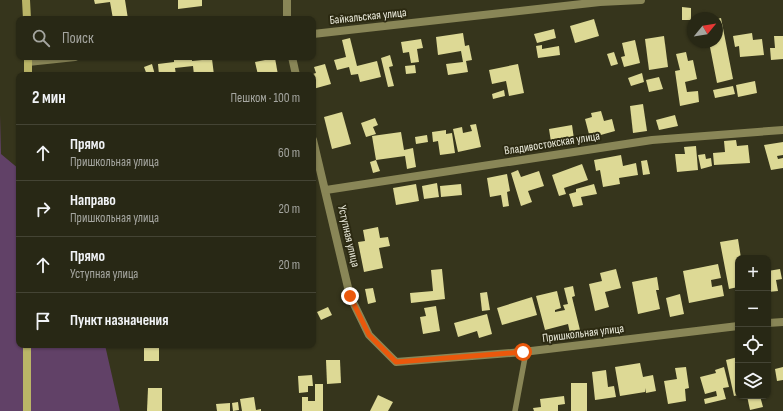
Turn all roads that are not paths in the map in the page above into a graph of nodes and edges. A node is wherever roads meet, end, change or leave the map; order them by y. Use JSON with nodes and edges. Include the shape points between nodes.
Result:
{"nodes":[{"id":1,"x":26,"y":0,"type":"edge"},
{"id":2,"x":287,"y":0,"type":"edge"},
{"id":3,"x":641,"y":0,"type":"edge"},
{"id":4,"x":27,"y":16,"type":"edge"},
{"id":5,"x":287,"y":16,"type":"edge"},
{"id":6,"x":316,"y":34,"type":"edge"},
{"id":7,"x":28,"y":60,"type":"edge"},
{"id":8,"x":293,"y":60,"type":"edge"},
{"id":9,"x":28,"y":72,"type":"edge"},
{"id":10,"x":295,"y":72,"type":"edge"},
{"id":11,"x":783,"y":130,"type":"edge"},
{"id":12,"x":316,"y":152,"type":"edge"},
{"id":13,"x":326,"y":190,"type":"junction"},
{"id":14,"x":783,"y":322,"type":"edge"},
{"id":15,"x":771,"y":323,"type":"edge"},
{"id":16,"x":735,"y":326,"type":"edge"},
{"id":17,"x":369,"y":335,"type":"joint"},
{"id":18,"x":27,"y":348,"type":"edge"},
{"id":19,"x":526,"y":352,"type":"junction"},
{"id":20,"x":27,"y":411,"type":"edge"},
{"id":21,"x":515,"y":411,"type":"edge"}],
"edges":[{"from":1,"to":4,"type":"main road"},
{"from":2,"to":5,"type":"street"},
{"from":3,"to":6,"type":"street","name":"Байкальская улица","via":[[600,2]]},
{"from":7,"to":9,"type":"main road"},
{"from":8,"to":10,"type":"street"},
{"from":11,"to":13,"type":"street","name":"Владивостокская улица","via":[[652,140]]},
{"from":12,"to":13,"type":"street","name":"Уступная улица"},
{"from":13,"to":17,"type":"street","name":"Уступная улица","via":[[350,296]]},
{"from":14,"to":15,"type":"street"},
{"from":16,"to":19,"type":"street","name":"Пришкольная улица"},
{"from":17,"to":19,"type":"street","name":"Пришкольная улица","via":[[396,362]]},
{"from":18,"to":20,"type":"main road"},
{"from":19,"to":21,"type":"lane"}]}
